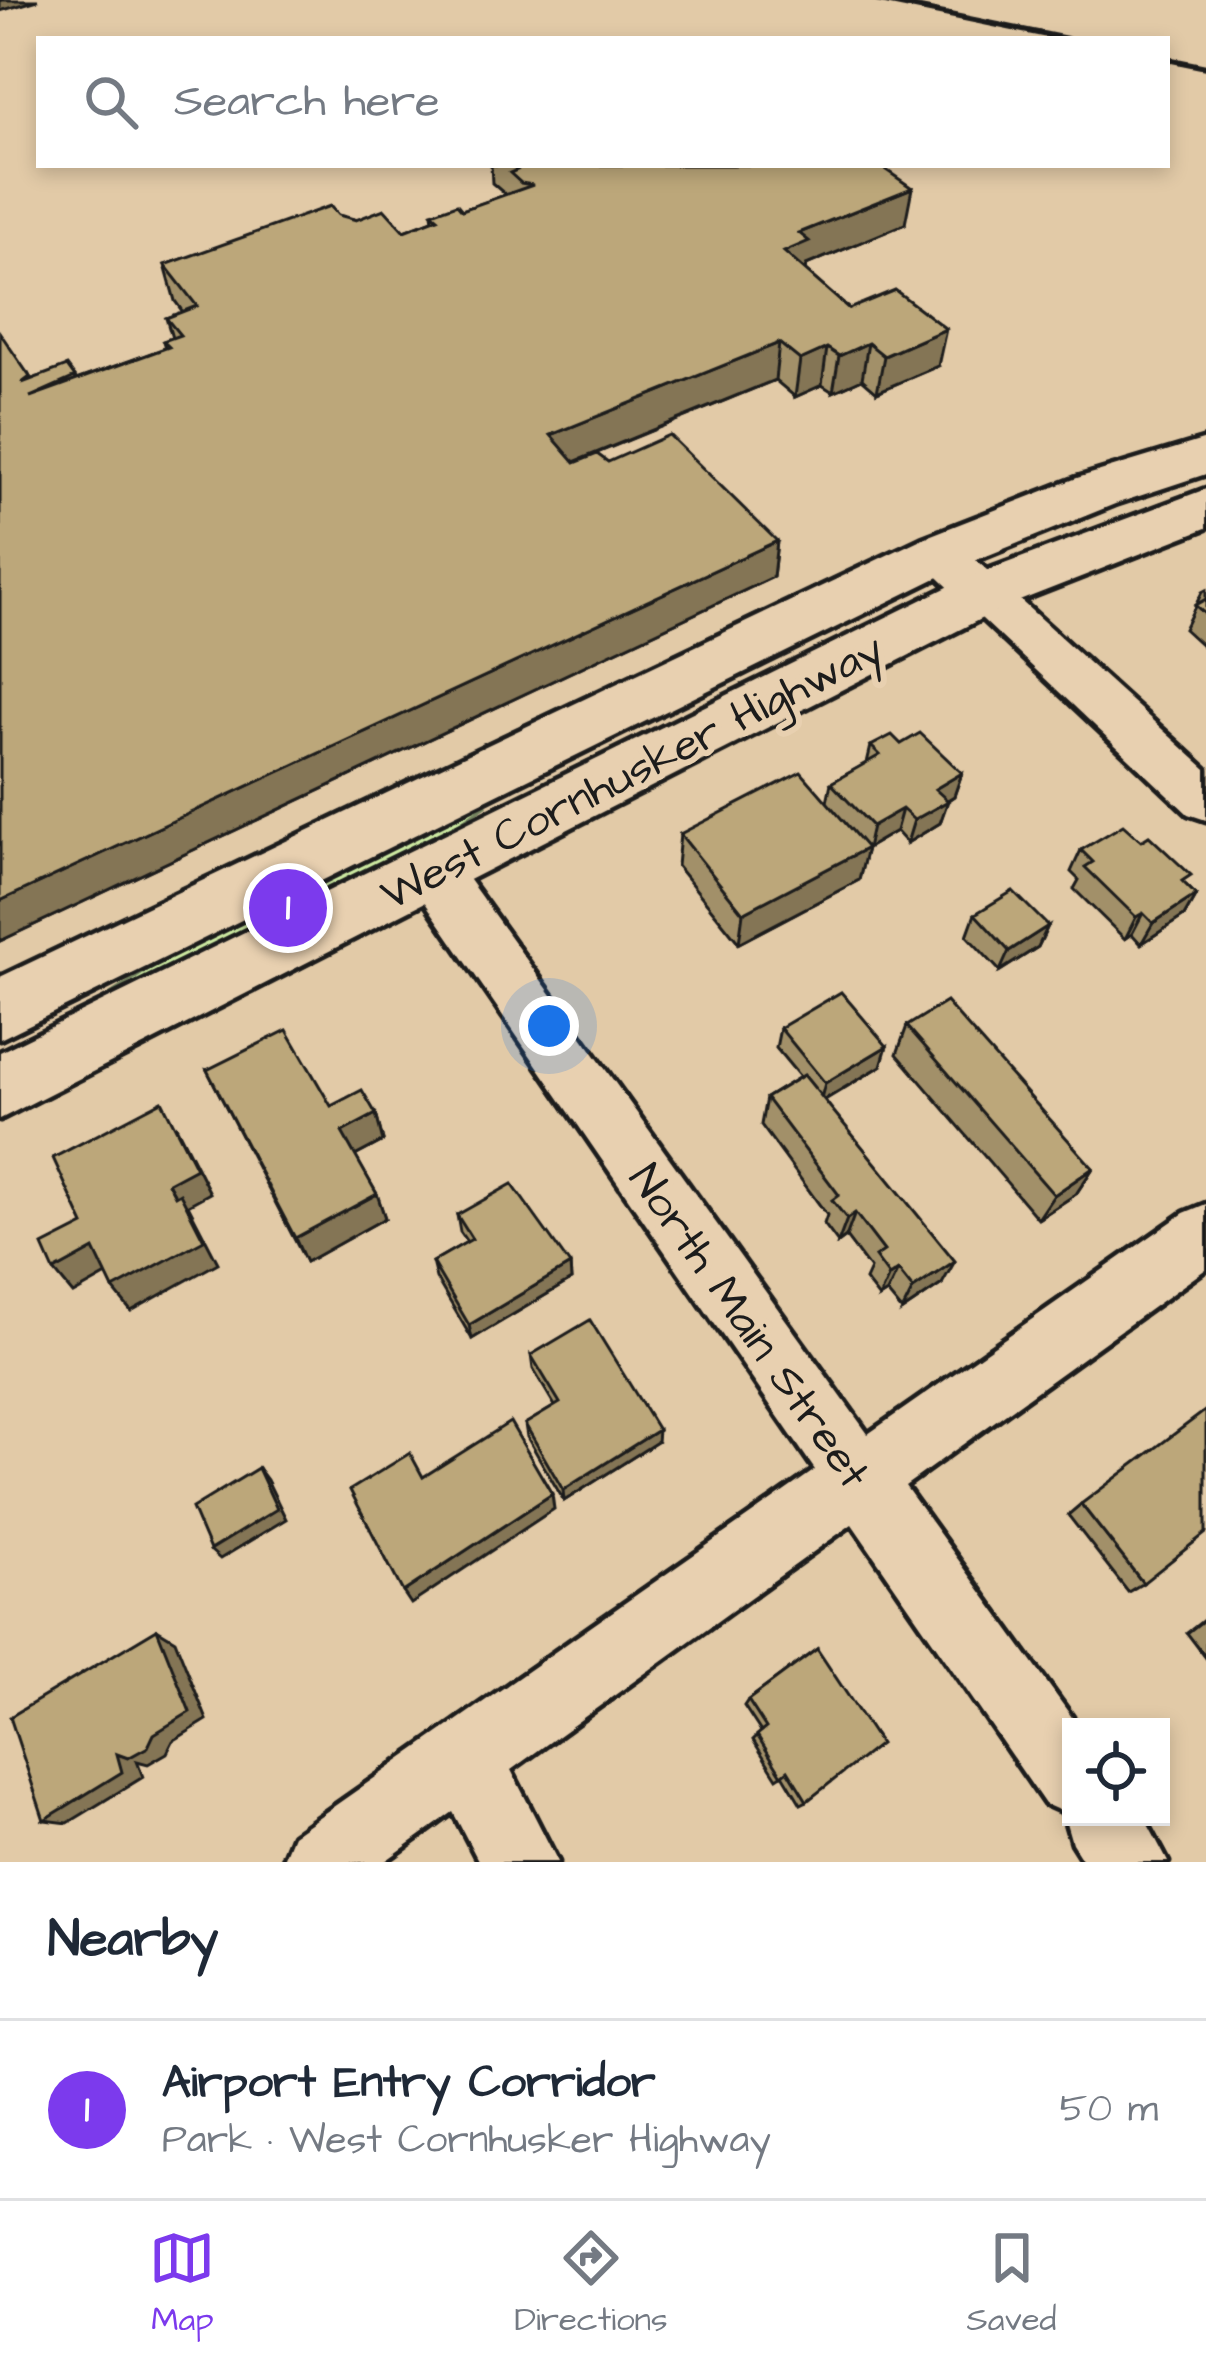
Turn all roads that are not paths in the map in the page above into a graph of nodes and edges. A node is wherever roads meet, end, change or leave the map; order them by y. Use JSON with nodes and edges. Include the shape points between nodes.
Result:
{"nodes":[{"id":1,"x":1206,"y":456,"type":"edge"},
{"id":2,"x":1206,"y":507,"type":"edge"},
{"id":3,"x":962,"y":573,"type":"junction"},
{"id":4,"x":1206,"y":800,"type":"edge"},
{"id":5,"x":433,"y":870,"type":"junction"},
{"id":6,"x":0,"y":1009,"type":"edge"},
{"id":7,"x":0,"y":1087,"type":"edge"},
{"id":8,"x":1206,"y":1233,"type":"edge"},
{"id":9,"x":860,"y":1480,"type":"junction"},
{"id":10,"x":465,"y":1760,"type":"junction"},
{"id":11,"x":1062,"y":1765,"type":"edge"},
{"id":12,"x":1104,"y":1826,"type":"edge"},
{"id":13,"x":320,"y":1862,"type":"edge"},
{"id":14,"x":520,"y":1862,"type":"edge"},
{"id":15,"x":1130,"y":1862,"type":"edge"}],
"edges":[{"from":1,"to":3,"type":"main road","name":"West Cornhusker Highway","via":[[1096,491]]},
{"from":2,"to":3,"type":"main road","name":"West Cornhusker Highway"},
{"from":3,"to":4,"type":"street"},
{"from":3,"to":5,"type":"main road","name":"West Cornhusker Highway"},
{"from":3,"to":6,"type":"main road","name":"West Cornhusker Highway"},
{"from":5,"to":7,"type":"main road","name":"West Cornhusker Highway"},
{"from":5,"to":9,"type":"street","name":"North Main Street"},
{"from":8,"to":9,"type":"street"},
{"from":9,"to":10,"type":"street"},
{"from":9,"to":11,"type":"street","name":"North Main Street"},
{"from":10,"to":13,"type":"street"},
{"from":10,"to":14,"type":"street"},
{"from":12,"to":15,"type":"street"}]}
